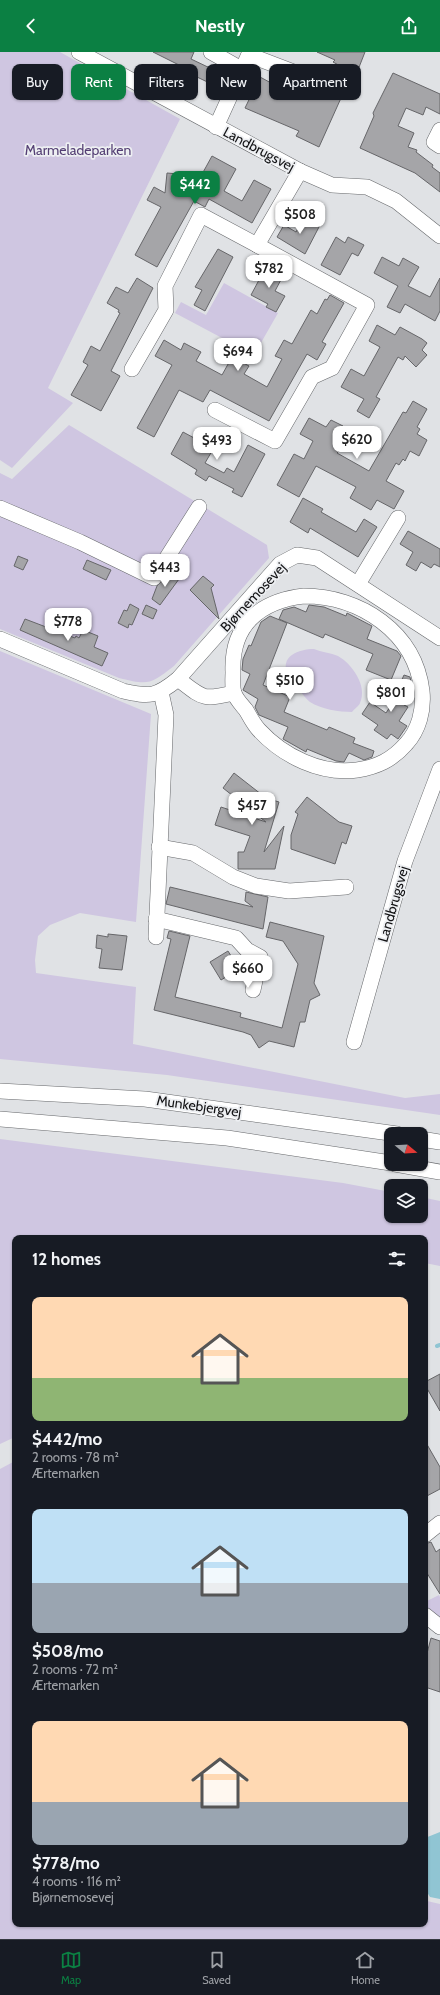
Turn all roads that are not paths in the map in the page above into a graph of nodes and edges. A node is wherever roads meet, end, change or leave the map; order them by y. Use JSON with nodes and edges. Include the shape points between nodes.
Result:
{"nodes":[{"id":1,"x":79,"y":52,"type":"edge"},
{"id":2,"x":211,"y":52,"type":"edge"},
{"id":3,"x":249,"y":53,"type":"edge"},
{"id":4,"x":232,"y":64,"type":"edge"},
{"id":5,"x":245,"y":64,"type":"edge"},
{"id":6,"x":276,"y":64,"type":"edge"},
{"id":7,"x":229,"y":100,"type":"edge"},
{"id":8,"x":216,"y":127,"type":"junction"},
{"id":9,"x":440,"y":130,"type":"edge"},
{"id":10,"x":440,"y":146,"type":"edge"},
{"id":11,"x":300,"y":171,"type":"junction"},
{"id":12,"x":440,"y":236,"type":"edge"},
{"id":13,"x":257,"y":245,"type":"junction"},
{"id":14,"x":132,"y":369,"type":"dead end"},
{"id":15,"x":215,"y":410,"type":"dead end"},
{"id":16,"x":199,"y":506,"type":"dead end"},
{"id":17,"x":0,"y":508,"type":"edge"},
{"id":18,"x":398,"y":518,"type":"dead end"},
{"id":19,"x":358,"y":584,"type":"junction"},
{"id":20,"x":440,"y":638,"type":"edge"},
{"id":21,"x":0,"y":639,"type":"edge"},
{"id":22,"x":178,"y":679,"type":"junction"},
{"id":23,"x":161,"y":692,"type":"junction"},
{"id":24,"x":234,"y":693,"type":"junction"},
{"id":25,"x":440,"y":769,"type":"edge"},
{"id":26,"x":159,"y":846,"type":"junction"},
{"id":27,"x":346,"y":887,"type":"dead end"},
{"id":28,"x":156,"y":919,"type":"junction"},
{"id":29,"x":156,"y":937,"type":"dead end"},
{"id":30,"x":253,"y":990,"type":"dead end"},
{"id":31,"x":354,"y":1042,"type":"dead end"},
{"id":32,"x":0,"y":1091,"type":"edge"},
{"id":33,"x":0,"y":1119,"type":"edge"},
{"id":34,"x":384,"y":1132,"type":"edge"},
{"id":35,"x":428,"y":1139,"type":"edge"},
{"id":36,"x":440,"y":1142,"type":"edge"},
{"id":37,"x":384,"y":1162,"type":"edge"},
{"id":38,"x":428,"y":1170,"type":"edge"},
{"id":39,"x":440,"y":1172,"type":"edge"},
{"id":40,"x":440,"y":1523,"type":"edge"},
{"id":41,"x":428,"y":1533,"type":"edge"},
{"id":42,"x":428,"y":1617,"type":"edge"},
{"id":43,"x":440,"y":1627,"type":"edge"}],
"edges":[{"from":1,"to":8,"type":"street","name":"Landbrugsvej"},
{"from":2,"to":4,"type":"street"},
{"from":3,"to":5,"type":"street"},
{"from":3,"to":6,"type":"street"},
{"from":7,"to":8,"type":"street"},
{"from":8,"to":11,"type":"street","name":"Landbrugsvej"},
{"from":9,"to":10,"type":"street","via":[[434,142]]},
{"from":11,"to":12,"type":"street","name":"Landbrugsvej","via":[[332,185],[367,187],[396,201]]},
{"from":11,"to":13,"type":"street"},
{"from":13,"to":14,"type":"street","via":[[201,215],[166,286],[166,310]]},
{"from":13,"to":15,"type":"street","via":[[367,305],[332,368],[312,378],[275,441]]},
{"from":16,"to":17,"type":"street","via":[[154,578],[80,542]]},
{"from":18,"to":19,"type":"street"},
{"from":19,"to":20,"type":"street","name":"Bjørnemosevej"},
{"from":19,"to":22,"type":"street","name":"Bjørnemosevej","via":[[318,558],[297,555],[280,564]]},
{"from":21,"to":23,"type":"street","name":"Bjørnemosevej","via":[[123,692],[143,696]]},
{"from":22,"to":23,"type":"street","name":"Bjørnemosevej"},
{"from":22,"to":24,"type":"street","via":[[200,696],[211,698]]},
{"from":23,"to":26,"type":"street","via":[[166,715]]},
{"from":24,"to":24,"type":"street","via":[[259,730],[279,748],[303,762],[333,770],[356,770],[382,764],[397,754],[412,738],[423,702],[420,677],[400,639],[386,625],[361,608],[324,596],[285,598],[265,607],[252,617],[242,629],[232,658]]},
{"from":25,"to":31,"type":"street","name":"Landbrugsvej","via":[[405,861]]},
{"from":26,"to":27,"type":"street","via":[[193,853],[233,877],[256,886],[289,891]]},
{"from":26,"to":28,"type":"street"},
{"from":28,"to":29,"type":"street"},
{"from":28,"to":30,"type":"street","via":[[236,938],[247,950],[260,957]]},
{"from":32,"to":34,"type":"street","name":"Munkebjergvej","via":[[145,1099]]},
{"from":33,"to":37,"type":"street","name":"Munkebjergvej","via":[[227,1138]]},
{"from":35,"to":36,"type":"street"},
{"from":38,"to":39,"type":"street"},
{"from":40,"to":41,"type":"street"},
{"from":42,"to":43,"type":"street"}]}
